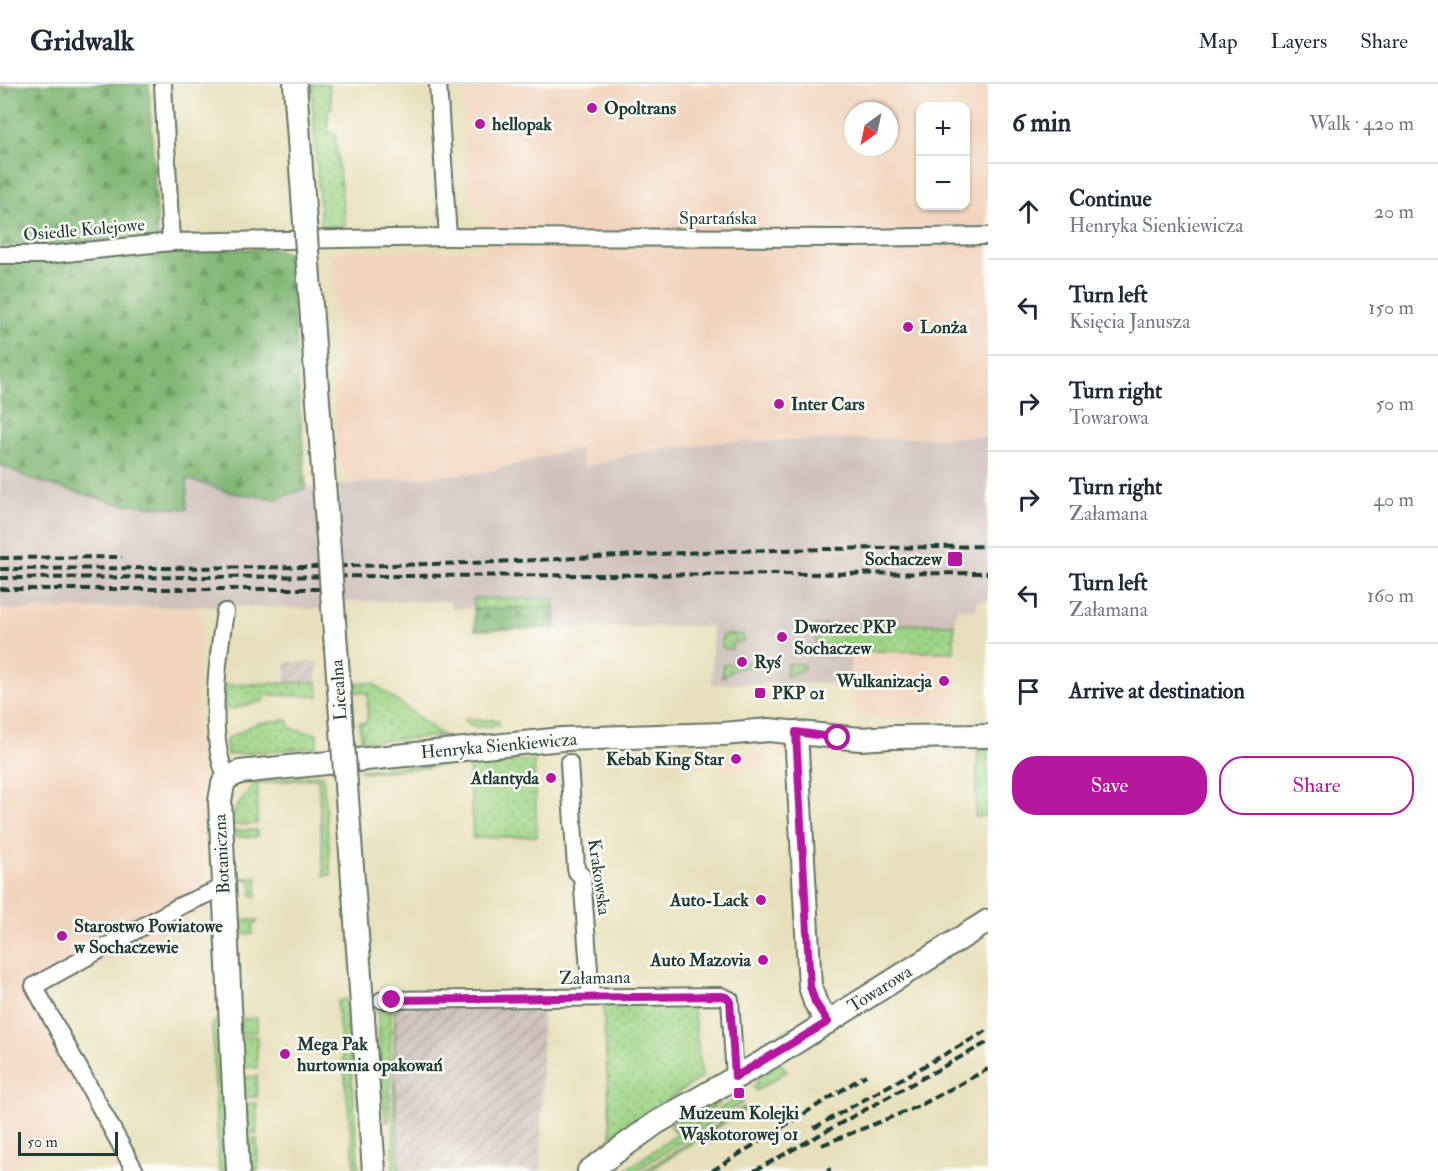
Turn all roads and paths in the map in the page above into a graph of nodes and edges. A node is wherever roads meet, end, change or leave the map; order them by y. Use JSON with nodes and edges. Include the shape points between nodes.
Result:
{"nodes":[{"id":1,"x":163,"y":84,"type":"edge"},
{"id":2,"x":295,"y":84,"type":"edge"},
{"id":3,"x":438,"y":84,"type":"edge"},
{"id":4,"x":988,"y":236,"type":"edge"},
{"id":5,"x":448,"y":237,"type":"junction"},
{"id":6,"x":290,"y":240,"type":"joint"},
{"id":7,"x":171,"y":242,"type":"junction"},
{"id":8,"x":0,"y":255,"type":"edge"},
{"id":9,"x":225,"y":612,"type":"dead end"},
{"id":10,"x":796,"y":732,"type":"junction"},
{"id":11,"x":988,"y":736,"type":"edge"},
{"id":12,"x":350,"y":759,"type":"junction"},
{"id":13,"x":569,"y":763,"type":"dead end"},
{"id":14,"x":227,"y":778,"type":"junction"},
{"id":15,"x":224,"y":888,"type":"junction"},
{"id":16,"x":988,"y":921,"type":"edge"},
{"id":17,"x":591,"y":997,"type":"junction"},
{"id":18,"x":370,"y":998,"type":"junction"},
{"id":19,"x":828,"y":1022,"type":"junction"},
{"id":20,"x":735,"y":1077,"type":"junction"},
{"id":21,"x":135,"y":1171,"type":"edge"},
{"id":22,"x":238,"y":1171,"type":"edge"},
{"id":23,"x":374,"y":1171,"type":"edge"},
{"id":24,"x":589,"y":1171,"type":"edge"}],
"edges":[{"from":1,"to":7,"type":"street","name":"Osiedle Kolejowe"},
{"from":2,"to":18,"type":"street","name":"Licealna","bridge":true},
{"from":3,"to":5,"type":"street"},
{"from":4,"to":5,"type":"street","name":"Spartańska"},
{"from":5,"to":6,"type":"street","name":"Spartańska"},
{"from":6,"to":7,"type":"street","name":"Osiedle Kolejowe"},
{"from":7,"to":8,"type":"street","name":"Osiedle Kolejowe","via":[[47,255]]},
{"from":9,"to":14,"type":"street","name":"Botaniczna","via":[[216,666],[220,761]]},
{"from":10,"to":11,"type":"street","name":"Henryka Sienkiewicza","via":[[860,740]]},
{"from":10,"to":12,"type":"street","name":"Henryka Sienkiewicza","via":[[562,739]]},
{"from":10,"to":19,"type":"street","via":[[810,986]]},
{"from":12,"to":14,"type":"street","name":"Henryka Sienkiewicza","via":[[240,772]]},
{"from":12,"to":18,"type":"street","name":"Licealna"},
{"from":13,"to":17,"type":"street","name":"Krakowska"},
{"from":14,"to":15,"type":"street","name":"Botaniczna","via":[[220,790]]},
{"from":15,"to":21,"type":"street","via":[[182,905],[34,986]]},
{"from":15,"to":22,"type":"street","name":"Botaniczna"},
{"from":16,"to":19,"type":"street","name":"Towarowa"},
{"from":17,"to":18,"type":"street","name":"Załamana"},
{"from":17,"to":20,"type":"street","name":"Załamana","via":[[726,997],[730,1000]]},
{"from":18,"to":23,"type":"street","name":"Licealna"},
{"from":19,"to":20,"type":"street","name":"Towarowa"},
{"from":20,"to":24,"type":"street","name":"Towarowa","via":[[656,1123]]}]}
